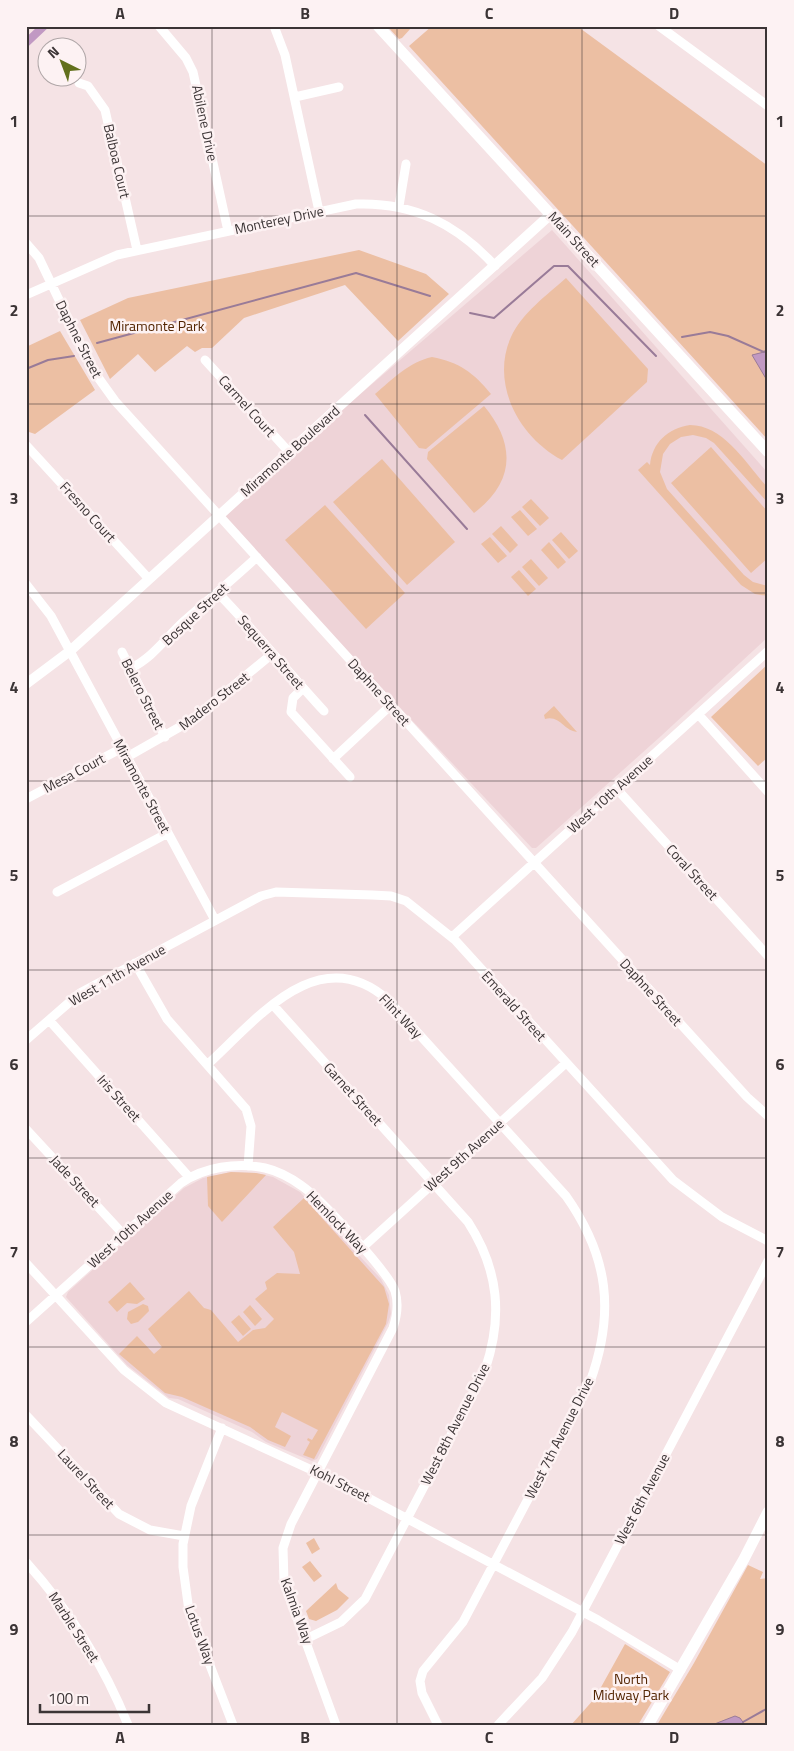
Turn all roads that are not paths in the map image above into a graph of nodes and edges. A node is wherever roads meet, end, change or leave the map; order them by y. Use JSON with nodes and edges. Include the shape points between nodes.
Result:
{"nodes":[{"id":1,"x":159,"y":26,"type":"edge"},
{"id":2,"x":274,"y":26,"type":"edge"},
{"id":3,"x":378,"y":26,"type":"edge"},
{"id":4,"x":659,"y":26,"type":"edge"},
{"id":5,"x":88,"y":86,"type":"edge"},
{"id":6,"x":339,"y":87,"type":"dead end"},
{"id":7,"x":295,"y":97,"type":"junction"},
{"id":8,"x":768,"y":106,"type":"edge"},
{"id":9,"x":406,"y":164,"type":"dead end"},
{"id":10,"x":399,"y":206,"type":"junction"},
{"id":11,"x":319,"y":211,"type":"junction"},
{"id":12,"x":552,"y":214,"type":"junction"},
{"id":13,"x":228,"y":231,"type":"junction"},
{"id":14,"x":26,"y":242,"type":"edge"},
{"id":15,"x":137,"y":250,"type":"junction"},
{"id":16,"x":495,"y":266,"type":"junction"},
{"id":17,"x":51,"y":284,"type":"junction"},
{"id":18,"x":26,"y":295,"type":"edge"},
{"id":19,"x":205,"y":360,"type":"dead end"},
{"id":20,"x":26,"y":445,"type":"edge"},
{"id":21,"x":289,"y":452,"type":"junction"},
{"id":22,"x":768,"y":452,"type":"edge"},
{"id":23,"x":219,"y":516,"type":"junction"},
{"id":24,"x":257,"y":557,"type":"junction"},
{"id":25,"x":148,"y":579,"type":"junction"},
{"id":26,"x":26,"y":584,"type":"edge"},
{"id":27,"x":218,"y":593,"type":"junction"},
{"id":28,"x":70,"y":651,"type":"junction"},
{"id":29,"x":768,"y":651,"type":"edge"},
{"id":30,"x":122,"y":652,"type":"dead end"},
{"id":31,"x":272,"y":654,"type":"junction"},
{"id":32,"x":130,"y":668,"type":"junction"},
{"id":33,"x":26,"y":684,"type":"edge"},
{"id":34,"x":303,"y":688,"type":"junction"},
{"id":35,"x":391,"y":705,"type":"junction"},
{"id":36,"x":324,"y":711,"type":"dead end"},
{"id":37,"x":698,"y":714,"type":"junction"},
{"id":38,"x":165,"y":737,"type":"junction"},
{"id":39,"x":122,"y":748,"type":"junction"},
{"id":40,"x":127,"y":757,"type":"junction"},
{"id":41,"x":333,"y":759,"type":"junction"},
{"id":42,"x":350,"y":777,"type":"dead end"},
{"id":43,"x":616,"y":788,"type":"junction"},
{"id":44,"x":768,"y":792,"type":"edge"},
{"id":45,"x":26,"y":799,"type":"edge"},
{"id":46,"x":168,"y":833,"type":"junction"},
{"id":47,"x":534,"y":862,"type":"junction"},
{"id":48,"x":56,"y":892,"type":"dead end"},
{"id":49,"x":215,"y":920,"type":"junction"},
{"id":50,"x":452,"y":937,"type":"junction"},
{"id":51,"x":768,"y":956,"type":"edge"},
{"id":52,"x":135,"y":963,"type":"junction"},
{"id":53,"x":273,"y":1005,"type":"junction"},
{"id":54,"x":49,"y":1020,"type":"junction"},
{"id":55,"x":26,"y":1040,"type":"edge"},
{"id":56,"x":566,"y":1063,"type":"junction"},
{"id":57,"x":208,"y":1064,"type":"junction"},
{"id":58,"x":768,"y":1116,"type":"edge"},
{"id":59,"x":499,"y":1123,"type":"junction"},
{"id":60,"x":26,"y":1128,"type":"edge"},
{"id":61,"x":248,"y":1166,"type":"junction"},
{"id":62,"x":190,"y":1177,"type":"junction"},
{"id":63,"x":434,"y":1183,"type":"junction"},
{"id":64,"x":123,"y":1234,"type":"junction"},
{"id":65,"x":768,"y":1241,"type":"edge"},
{"id":66,"x":362,"y":1248,"type":"junction"},
{"id":67,"x":768,"y":1261,"type":"edge"},
{"id":68,"x":26,"y":1263,"type":"edge"},
{"id":69,"x":56,"y":1296,"type":"junction"},
{"id":70,"x":26,"y":1322,"type":"edge"},
{"id":71,"x":26,"y":1415,"type":"edge"},
{"id":72,"x":222,"y":1428,"type":"junction"},
{"id":73,"x":319,"y":1472,"type":"junction"},
{"id":74,"x":768,"y":1512,"type":"edge"},
{"id":75,"x":407,"y":1518,"type":"junction"},
{"id":76,"x":184,"y":1536,"type":"junction"},
{"id":77,"x":26,"y":1562,"type":"edge"},
{"id":78,"x":494,"y":1564,"type":"junction"},
{"id":79,"x":583,"y":1611,"type":"junction"},
{"id":80,"x":306,"y":1639,"type":"junction"},
{"id":81,"x":681,"y":1670,"type":"junction"},
{"id":82,"x":128,"y":1725,"type":"edge"},
{"id":83,"x":233,"y":1725,"type":"edge"},
{"id":84,"x":336,"y":1725,"type":"edge"},
{"id":85,"x":438,"y":1725,"type":"edge"},
{"id":86,"x":498,"y":1725,"type":"edge"},
{"id":87,"x":648,"y":1725,"type":"edge"}],
"edges":[{"from":1,"to":13,"type":"street","name":"Abilene Drive","via":[[186,58],[193,72]]},
{"from":2,"to":7,"type":"street"},
{"from":3,"to":12,"type":"main road","name":"Main Street"},
{"from":4,"to":8,"type":"street"},
{"from":5,"to":15,"type":"street","name":"Balboa Court","via":[[106,110]]},
{"from":6,"to":7,"type":"street"},
{"from":7,"to":11,"type":"street"},
{"from":9,"to":10,"type":"street"},
{"from":10,"to":11,"type":"street","name":"Monterey Drive","via":[[356,204]]},
{"from":10,"to":16,"type":"street","name":"Monterey Drive","via":[[416,210],[448,226]]},
{"from":11,"to":13,"type":"street","name":"Monterey Drive"},
{"from":12,"to":16,"type":"street","name":"Miramonte Boulevard"},
{"from":12,"to":22,"type":"main road","name":"Main Street"},
{"from":13,"to":15,"type":"street","name":"Monterey Drive"},
{"from":14,"to":17,"type":"street","name":"Daphne Street","via":[[36,253]]},
{"from":15,"to":17,"type":"street","name":"Monterey Drive","via":[[102,260]]},
{"from":16,"to":21,"type":"street","name":"Miramonte Boulevard"},
{"from":17,"to":18,"type":"street","name":"Monterey Drive"},
{"from":17,"to":23,"type":"street","name":"Daphne Street","via":[[104,388]]},
{"from":19,"to":21,"type":"street","name":"Carmel Court"},
{"from":20,"to":25,"type":"street","name":"Fresno Court"},
{"from":21,"to":23,"type":"street","name":"Miramonte Boulevard"},
{"from":23,"to":24,"type":"street","name":"Daphne Street"},
{"from":23,"to":25,"type":"street","name":"Miramonte Boulevard"},
{"from":24,"to":27,"type":"street","name":"Bosque Street"},
{"from":24,"to":35,"type":"street","name":"Daphne Street"},
{"from":25,"to":28,"type":"street","name":"Miramonte Boulevard"},
{"from":26,"to":28,"type":"street","name":"Miramonte Street","via":[[45,605]]},
{"from":27,"to":31,"type":"street","name":"Sequerra Street","via":[[258,634]]},
{"from":27,"to":32,"type":"street","name":"Bosque Street","via":[[140,664]]},
{"from":28,"to":33,"type":"street","name":"Miramonte Boulevard"},
{"from":28,"to":39,"type":"street","name":"Miramonte Street"},
{"from":29,"to":37,"type":"street","name":"West 10th Avenue"},
{"from":30,"to":32,"type":"street","name":"Belero Street"},
{"from":31,"to":34,"type":"street","name":"Sequerra Street"},
{"from":31,"to":38,"type":"street","name":"Madero Street","via":[[192,720]]},
{"from":32,"to":38,"type":"street","name":"Belero Street"},
{"from":34,"to":36,"type":"street","name":"Sequerra Street"},
{"from":34,"to":41,"type":"street","via":[[292,698],[291,712]]},
{"from":35,"to":41,"type":"street"},
{"from":35,"to":47,"type":"street","name":"Daphne Street"},
{"from":37,"to":43,"type":"street","name":"West 10th Avenue"},
{"from":37,"to":44,"type":"street"},
{"from":38,"to":40,"type":"street","name":"Madero Street"},
{"from":39,"to":40,"type":"street","name":"Miramonte Street"},
{"from":39,"to":45,"type":"street","name":"Mesa Court"},
{"from":40,"to":46,"type":"street","name":"Miramonte Street"},
{"from":41,"to":42,"type":"street"},
{"from":43,"to":47,"type":"street","name":"West 10th Avenue"},
{"from":43,"to":51,"type":"street","name":"Coral Street"},
{"from":46,"to":48,"type":"street"},
{"from":46,"to":49,"type":"street","name":"Miramonte Street"},
{"from":47,"to":50,"type":"street","name":"West 10th Avenue"},
{"from":47,"to":58,"type":"street","name":"Daphne Street","via":[[740,1090]]},
{"from":49,"to":50,"type":"street","name":"Emerald Street","via":[[261,896],[276,892],[391,896],[406,901]]},
{"from":49,"to":52,"type":"street","name":"West 11th Avenue"},
{"from":50,"to":56,"type":"street","name":"Emerald Street"},
{"from":52,"to":54,"type":"street","name":"West 11th Avenue","via":[[80,993]]},
{"from":52,"to":57,"type":"street","via":[[166,1018]]},
{"from":53,"to":57,"type":"street","name":"Flint Way"},
{"from":53,"to":59,"type":"street","name":"Flint Way","via":[[296,988],[320,979],[350,980],[371,988],[388,1000]]},
{"from":53,"to":63,"type":"street","name":"Garnet Street"},
{"from":54,"to":55,"type":"street","name":"West 11th Avenue"},
{"from":54,"to":62,"type":"street","name":"Iris Street"},
{"from":56,"to":59,"type":"street","name":"West 9th Avenue"},
{"from":56,"to":65,"type":"street","name":"Emerald Street","via":[[673,1180],[722,1217]]},
{"from":57,"to":61,"type":"street","via":[[249,1116]]},
{"from":59,"to":63,"type":"street","name":"West 9th Avenue"},
{"from":59,"to":78,"type":"street","name":"West 7th Avenue Drive","via":[[577,1211],[597,1253],[606,1303],[601,1348],[590,1382]]},
{"from":60,"to":64,"type":"street","name":"Jade Street"},
{"from":61,"to":62,"type":"street","name":"West 10th Avenue","via":[[226,1167]]},
{"from":61,"to":66,"type":"street","name":"Hemlock Way","via":[[274,1171],[302,1186]]},
{"from":62,"to":64,"type":"street","name":"West 10th Avenue"},
{"from":63,"to":66,"type":"street","name":"West 9th Avenue"},
{"from":63,"to":75,"type":"street","name":"West 8th Avenue Drive","via":[[468,1222],[485,1254],[494,1286],[496,1325],[484,1370]]},
{"from":64,"to":69,"type":"street","name":"West 10th Avenue"},
{"from":66,"to":73,"type":"street","name":"Hemlock Way","via":[[391,1281],[396,1295],[396,1319]]},
{"from":67,"to":79,"type":"street","name":"West 6th Avenue"},
{"from":68,"to":69,"type":"street","name":"Kohl Street"},
{"from":69,"to":70,"type":"street","name":"West 10th Avenue"},
{"from":69,"to":72,"type":"street","name":"Kohl Street","via":[[124,1370],[154,1395]]},
{"from":71,"to":76,"type":"street","name":"Laurel Street","via":[[119,1514],[144,1528]]},
{"from":72,"to":73,"type":"street","name":"Kohl Street"},
{"from":72,"to":76,"type":"street","name":"Lotus Way","via":[[196,1492]]},
{"from":73,"to":75,"type":"street","name":"Kohl Street"},
{"from":73,"to":80,"type":"street","name":"Kalmia Way","via":[[291,1524],[282,1560],[286,1588]]},
{"from":74,"to":81,"type":"main road"},
{"from":75,"to":78,"type":"street","name":"Kohl Street"},
{"from":75,"to":80,"type":"street","name":"West 8th Avenue Drive","via":[[357,1608],[341,1622]]},
{"from":76,"to":83,"type":"street","name":"Lotus Way","via":[[183,1567],[189,1611]]},
{"from":77,"to":82,"type":"street","name":"Marble Street","via":[[89,1646]]},
{"from":78,"to":79,"type":"street","name":"Kohl Street"},
{"from":78,"to":85,"type":"street","name":"West 7th Avenue Drive","via":[[464,1622],[422,1671],[422,1693]]},
{"from":79,"to":81,"type":"street","name":"Kohl Street"},
{"from":79,"to":86,"type":"street","name":"West 6th Avenue","via":[[542,1678]]},
{"from":80,"to":84,"type":"street","name":"Kalmia Way"},
{"from":81,"to":87,"type":"main road"}]}
